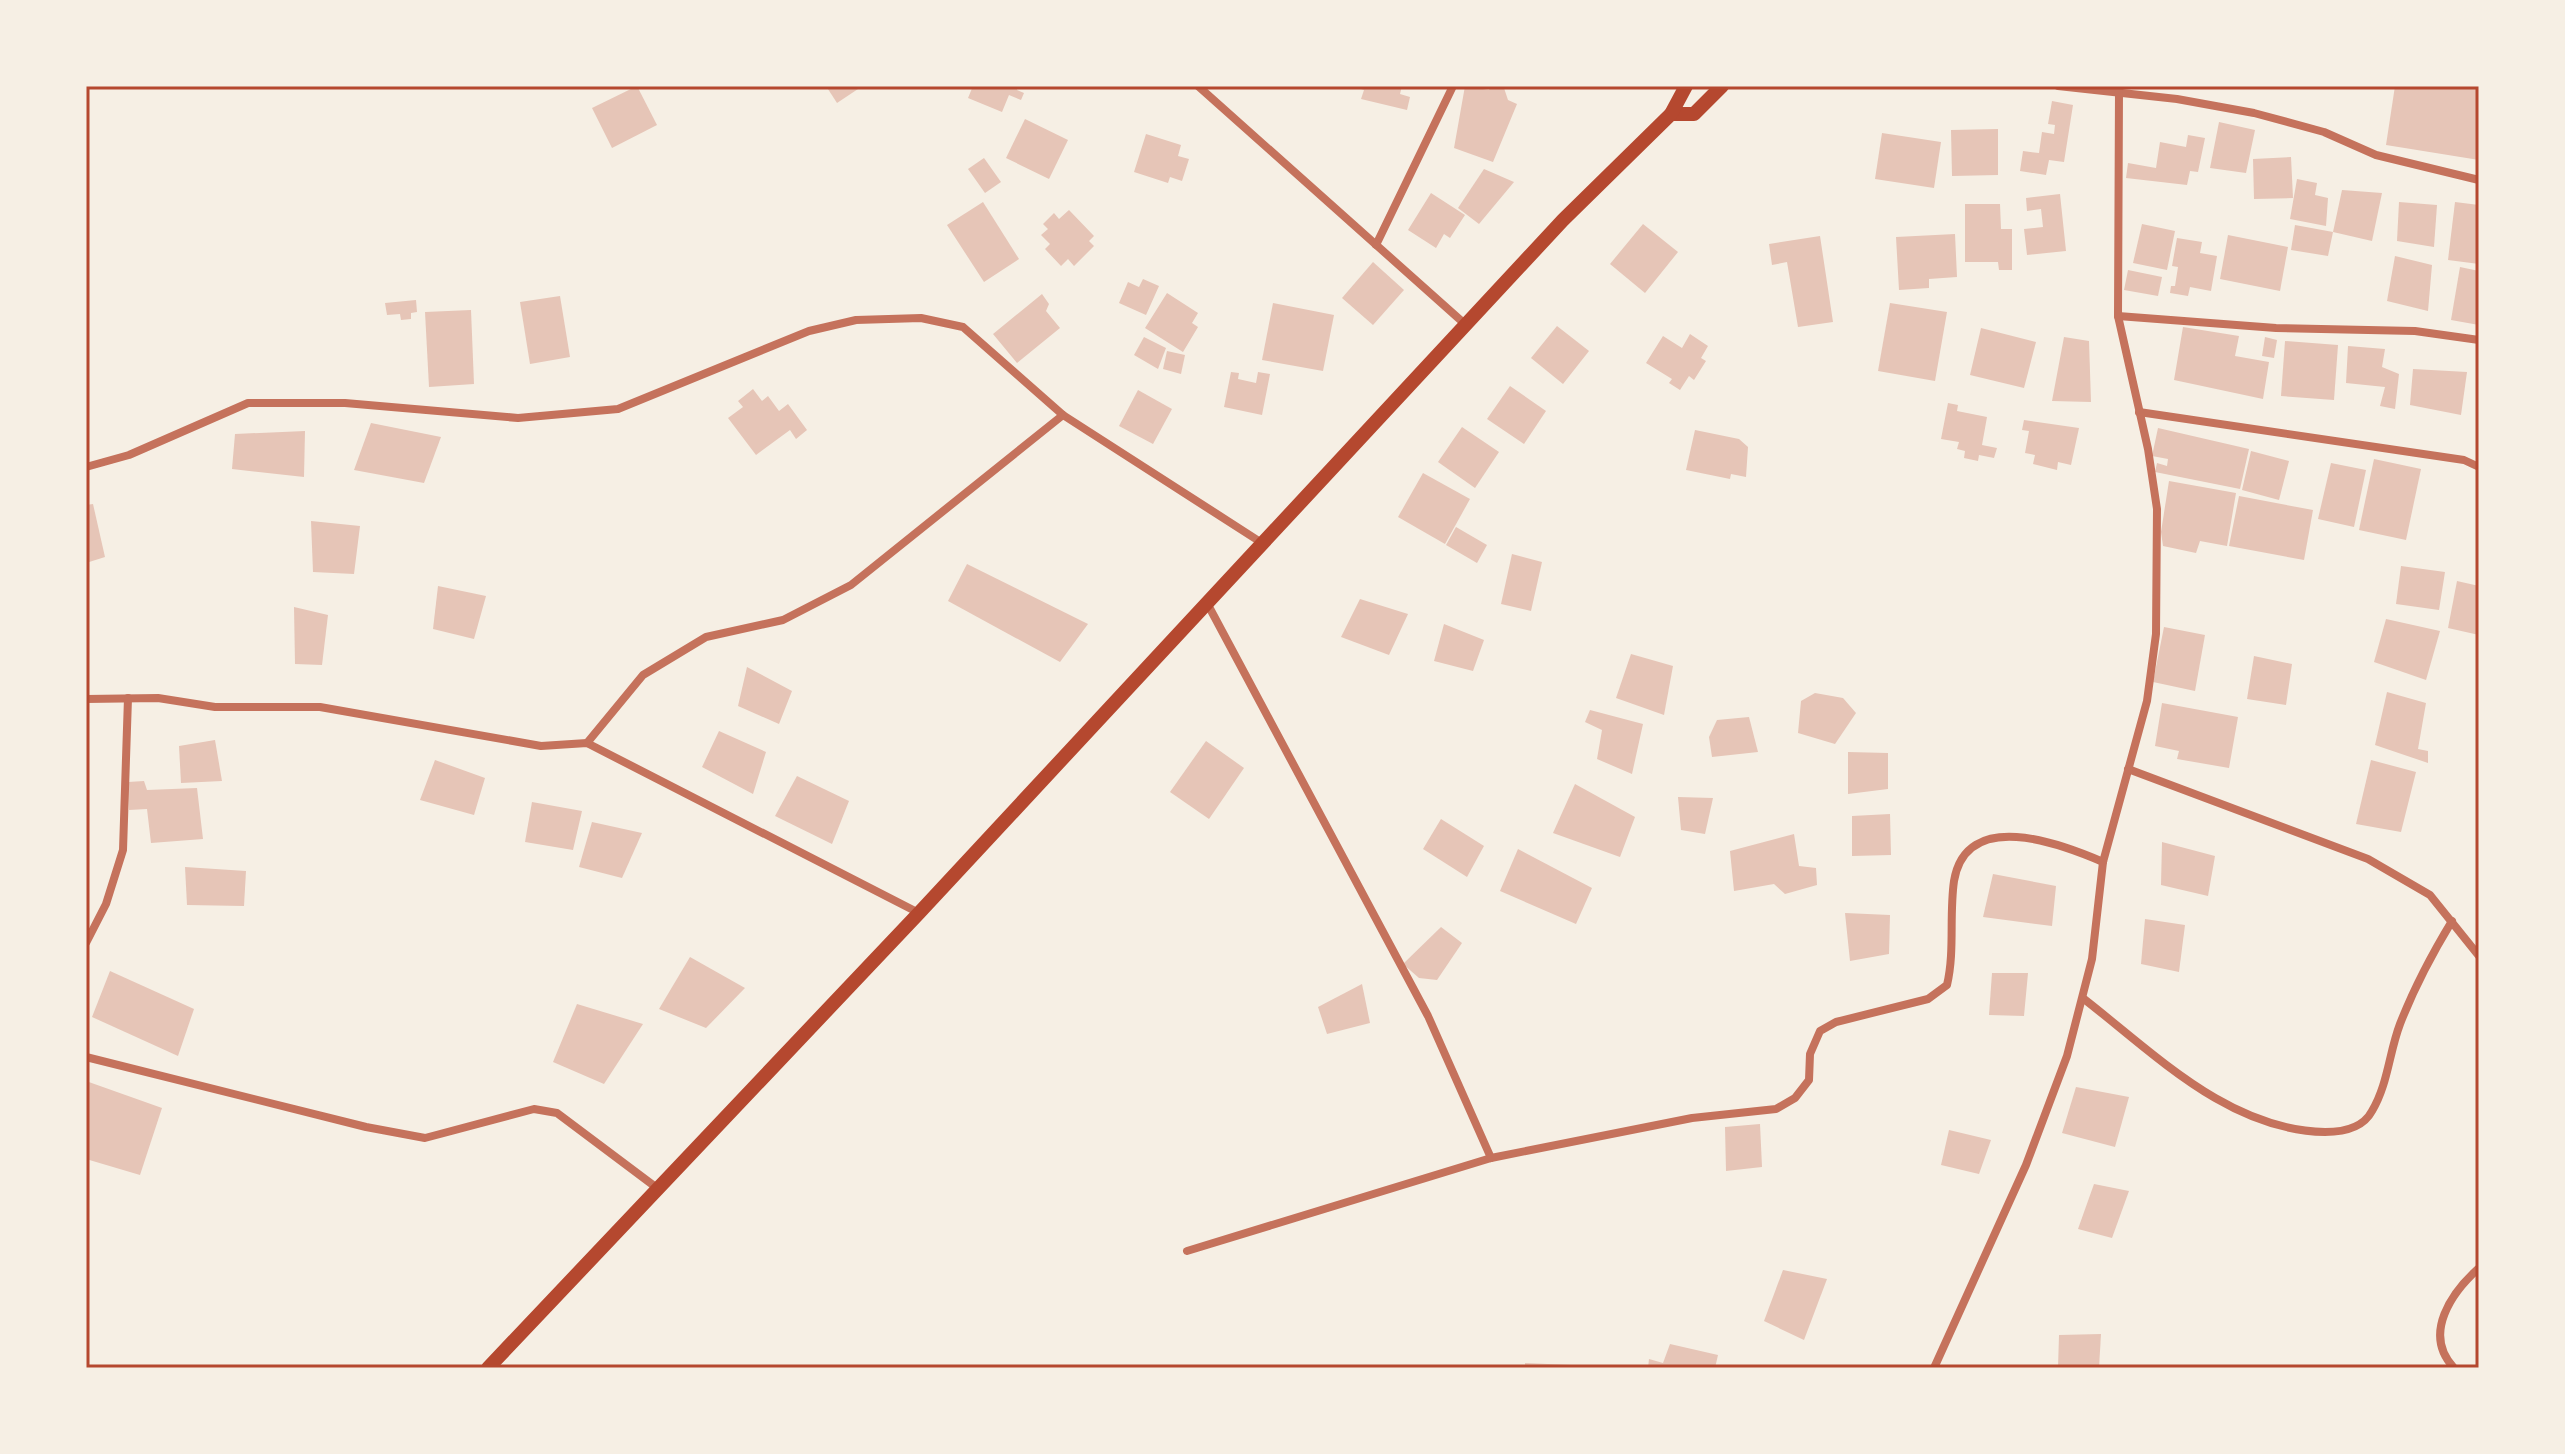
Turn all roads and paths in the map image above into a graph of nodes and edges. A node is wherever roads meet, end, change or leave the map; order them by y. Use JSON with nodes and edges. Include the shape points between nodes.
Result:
{"nodes":[{"id":1,"x":1198,"y":86,"type":"edge"},
{"id":2,"x":1453,"y":86,"type":"edge"},
{"id":3,"x":1686,"y":86,"type":"edge"},
{"id":4,"x":1722,"y":86,"type":"edge"},
{"id":5,"x":2058,"y":86,"type":"edge"},
{"id":6,"x":2119,"y":91,"type":"junction"},
{"id":7,"x":1671,"y":114,"type":"junction"},
{"id":8,"x":2479,"y":180,"type":"edge"},
{"id":9,"x":1376,"y":245,"type":"junction"},
{"id":10,"x":2118,"y":316,"type":"junction"},
{"id":11,"x":1467,"y":325,"type":"junction"},
{"id":12,"x":2479,"y":340,"type":"edge"},
{"id":13,"x":2139,"y":412,"type":"junction"},
{"id":14,"x":1063,"y":415,"type":"junction"},
{"id":15,"x":86,"y":467,"type":"edge"},
{"id":16,"x":2479,"y":467,"type":"edge"},
{"id":17,"x":1262,"y":543,"type":"junction"},
{"id":18,"x":1206,"y":603,"type":"junction"},
{"id":19,"x":128,"y":698,"type":"junction"},
{"id":20,"x":86,"y":699,"type":"edge"},
{"id":21,"x":587,"y":743,"type":"junction"},
{"id":22,"x":2128,"y":769,"type":"junction"},
{"id":23,"x":2103,"y":862,"type":"junction"},
{"id":24,"x":919,"y":913,"type":"junction"},
{"id":25,"x":2452,"y":921,"type":"junction"},
{"id":26,"x":86,"y":943,"type":"edge"},
{"id":27,"x":2479,"y":956,"type":"edge"},
{"id":28,"x":2084,"y":999,"type":"junction"},
{"id":29,"x":86,"y":1057,"type":"edge"},
{"id":30,"x":1491,"y":1158,"type":"junction"},
{"id":31,"x":657,"y":1188,"type":"junction"},
{"id":32,"x":1187,"y":1251,"type":"dead end"},
{"id":33,"x":2479,"y":1268,"type":"edge"},
{"id":34,"x":488,"y":1368,"type":"edge"},
{"id":35,"x":1934,"y":1368,"type":"edge"},
{"id":36,"x":2454,"y":1368,"type":"edge"}],
"edges":[{"from":1,"to":9,"type":"street"},
{"from":2,"to":9,"type":"street"},
{"from":3,"to":7,"type":"main road"},
{"from":4,"to":7,"type":"main road","via":[[1694,114]]},
{"from":5,"to":6,"type":"street"},
{"from":6,"to":8,"type":"street","via":[[2283,120],[2376,155]]},
{"from":6,"to":10,"type":"street"},
{"from":7,"to":11,"type":"main road"},
{"from":9,"to":11,"type":"street"},
{"from":10,"to":12,"type":"street","via":[[2276,328],[2415,331]]},
{"from":10,"to":13,"type":"street"},
{"from":11,"to":17,"type":"main road"},
{"from":13,"to":16,"type":"street","via":[[2450,457]]},
{"from":13,"to":22,"type":"street","via":[[2157,509],[2156,634],[2147,701]]},
{"from":14,"to":15,"type":"street","via":[[963,327],[921,318],[856,320],[809,331],[618,409],[518,418],[345,403],[248,403],[129,455]]},
{"from":14,"to":17,"type":"street"},
{"from":14,"to":21,"type":"street","via":[[851,585],[783,620],[706,637],[643,675]]},
{"from":17,"to":18,"type":"main road"},
{"from":18,"to":24,"type":"main road"},
{"from":18,"to":30,"type":"street","via":[[1428,1016]]},
{"from":19,"to":20,"type":"street"},
{"from":19,"to":21,"type":"street","via":[[215,707],[320,707],[541,746]]},
{"from":19,"to":26,"type":"street","via":[[123,850],[106,904]]},
{"from":21,"to":24,"type":"street"},
{"from":22,"to":23,"type":"street"},
{"from":22,"to":25,"type":"street","via":[[2368,859],[2430,895]]},
{"from":23,"to":28,"type":"street"},
{"from":23,"to":30,"type":"street","via":[[2066,847],[2008,837],[1983,839],[1966,851],[1954,880],[1947,985],[1928,999],[1836,1022],[1820,1031],[1810,1054],[1809,1080],[1795,1098],[1776,1109],[1692,1118]]},
{"from":24,"to":31,"type":"main road"},
{"from":25,"to":27,"type":"street"},
{"from":25,"to":28,"type":"street","via":[[2399,1026],[2372,1112],[2360,1125],[2334,1132],[2291,1130],[2238,1112]]},
{"from":28,"to":35,"type":"street","via":[[2026,1165]]},
{"from":29,"to":31,"type":"street","via":[[425,1138],[534,1109],[557,1113]]},
{"from":30,"to":32,"type":"street"},
{"from":31,"to":34,"type":"main road"},
{"from":33,"to":36,"type":"street","via":[[2461,1284],[2442,1318],[2443,1348]]}]}
